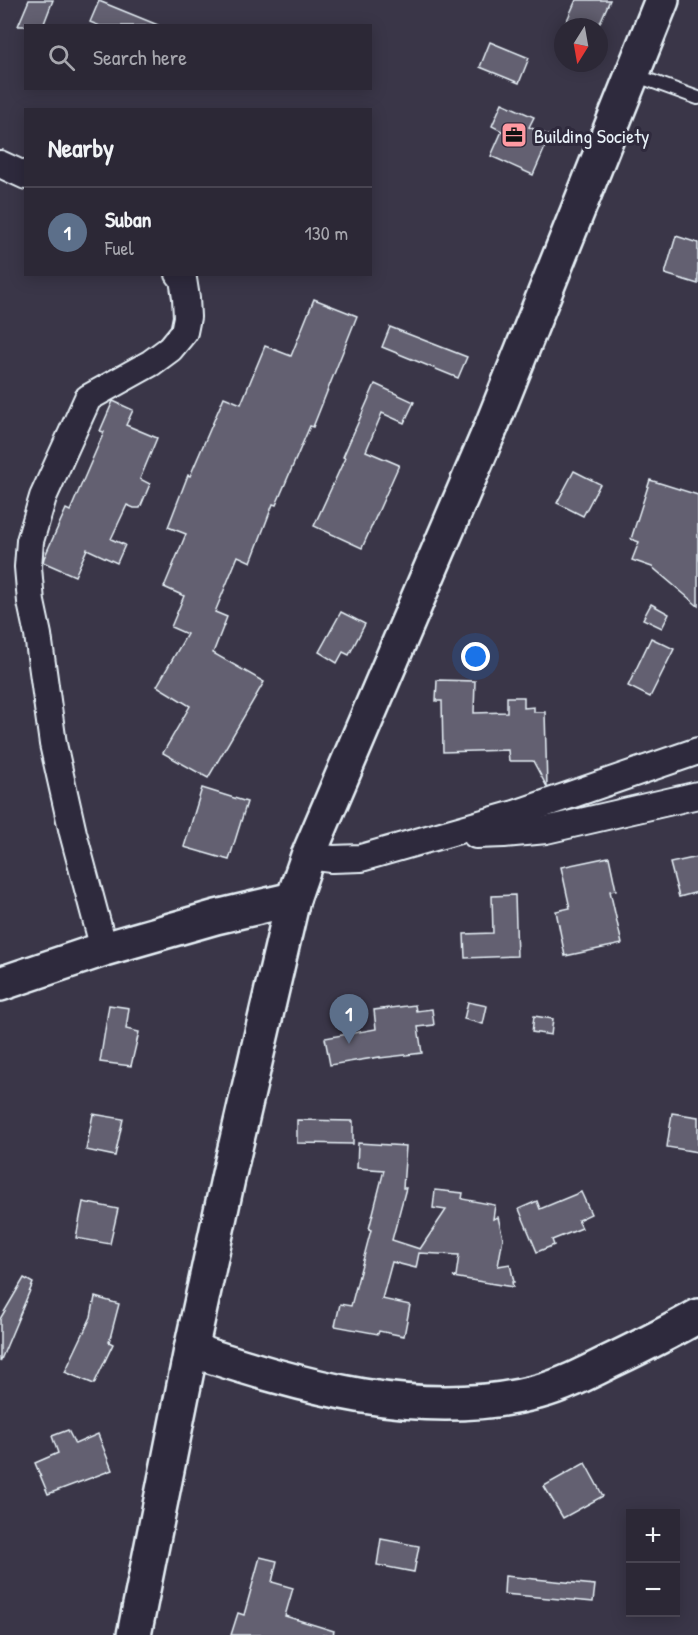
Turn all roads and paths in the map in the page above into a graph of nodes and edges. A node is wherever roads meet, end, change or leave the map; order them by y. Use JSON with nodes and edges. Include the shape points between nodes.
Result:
{"nodes":[{"id":1,"x":662,"y":0,"type":"edge"},
{"id":2,"x":631,"y":74,"type":"junction"},
{"id":3,"x":698,"y":98,"type":"edge"},
{"id":4,"x":0,"y":164,"type":"edge"},
{"id":5,"x":24,"y":175,"type":"edge"},
{"id":6,"x":181,"y":276,"type":"edge"},
{"id":7,"x":698,"y":751,"type":"edge"},
{"id":8,"x":698,"y":795,"type":"edge"},
{"id":9,"x":452,"y":832,"type":"junction"},
{"id":10,"x":308,"y":856,"type":"junction"},
{"id":11,"x":293,"y":899,"type":"junction"},
{"id":12,"x":104,"y":949,"type":"junction"},
{"id":13,"x":0,"y":984,"type":"edge"},
{"id":14,"x":698,"y":1316,"type":"edge"},
{"id":15,"x":190,"y":1350,"type":"junction"},
{"id":16,"x":134,"y":1635,"type":"edge"}],
"edges":[{"from":1,"to":2,"type":"main road"},
{"from":2,"to":3,"type":"lane"},
{"from":2,"to":10,"type":"main road","via":[[492,425]]},
{"from":4,"to":5,"type":"street"},
{"from":6,"to":12,"type":"street","via":[[186,298],[184,332],[151,363],[88,398],[43,497],[30,541],[31,602],[53,744]]},
{"from":7,"to":9,"type":"street"},
{"from":8,"to":9,"type":"street","via":[[546,830],[479,836]]},
{"from":9,"to":10,"type":"street","via":[[361,858]]},
{"from":10,"to":11,"type":"main road"},
{"from":11,"to":12,"type":"main road"},
{"from":11,"to":15,"type":"main road"},
{"from":12,"to":13,"type":"main road"},
{"from":14,"to":15,"type":"main road","via":[[580,1377],[538,1392],[483,1402],[434,1404],[356,1395]]},
{"from":15,"to":16,"type":"main road"}]}
